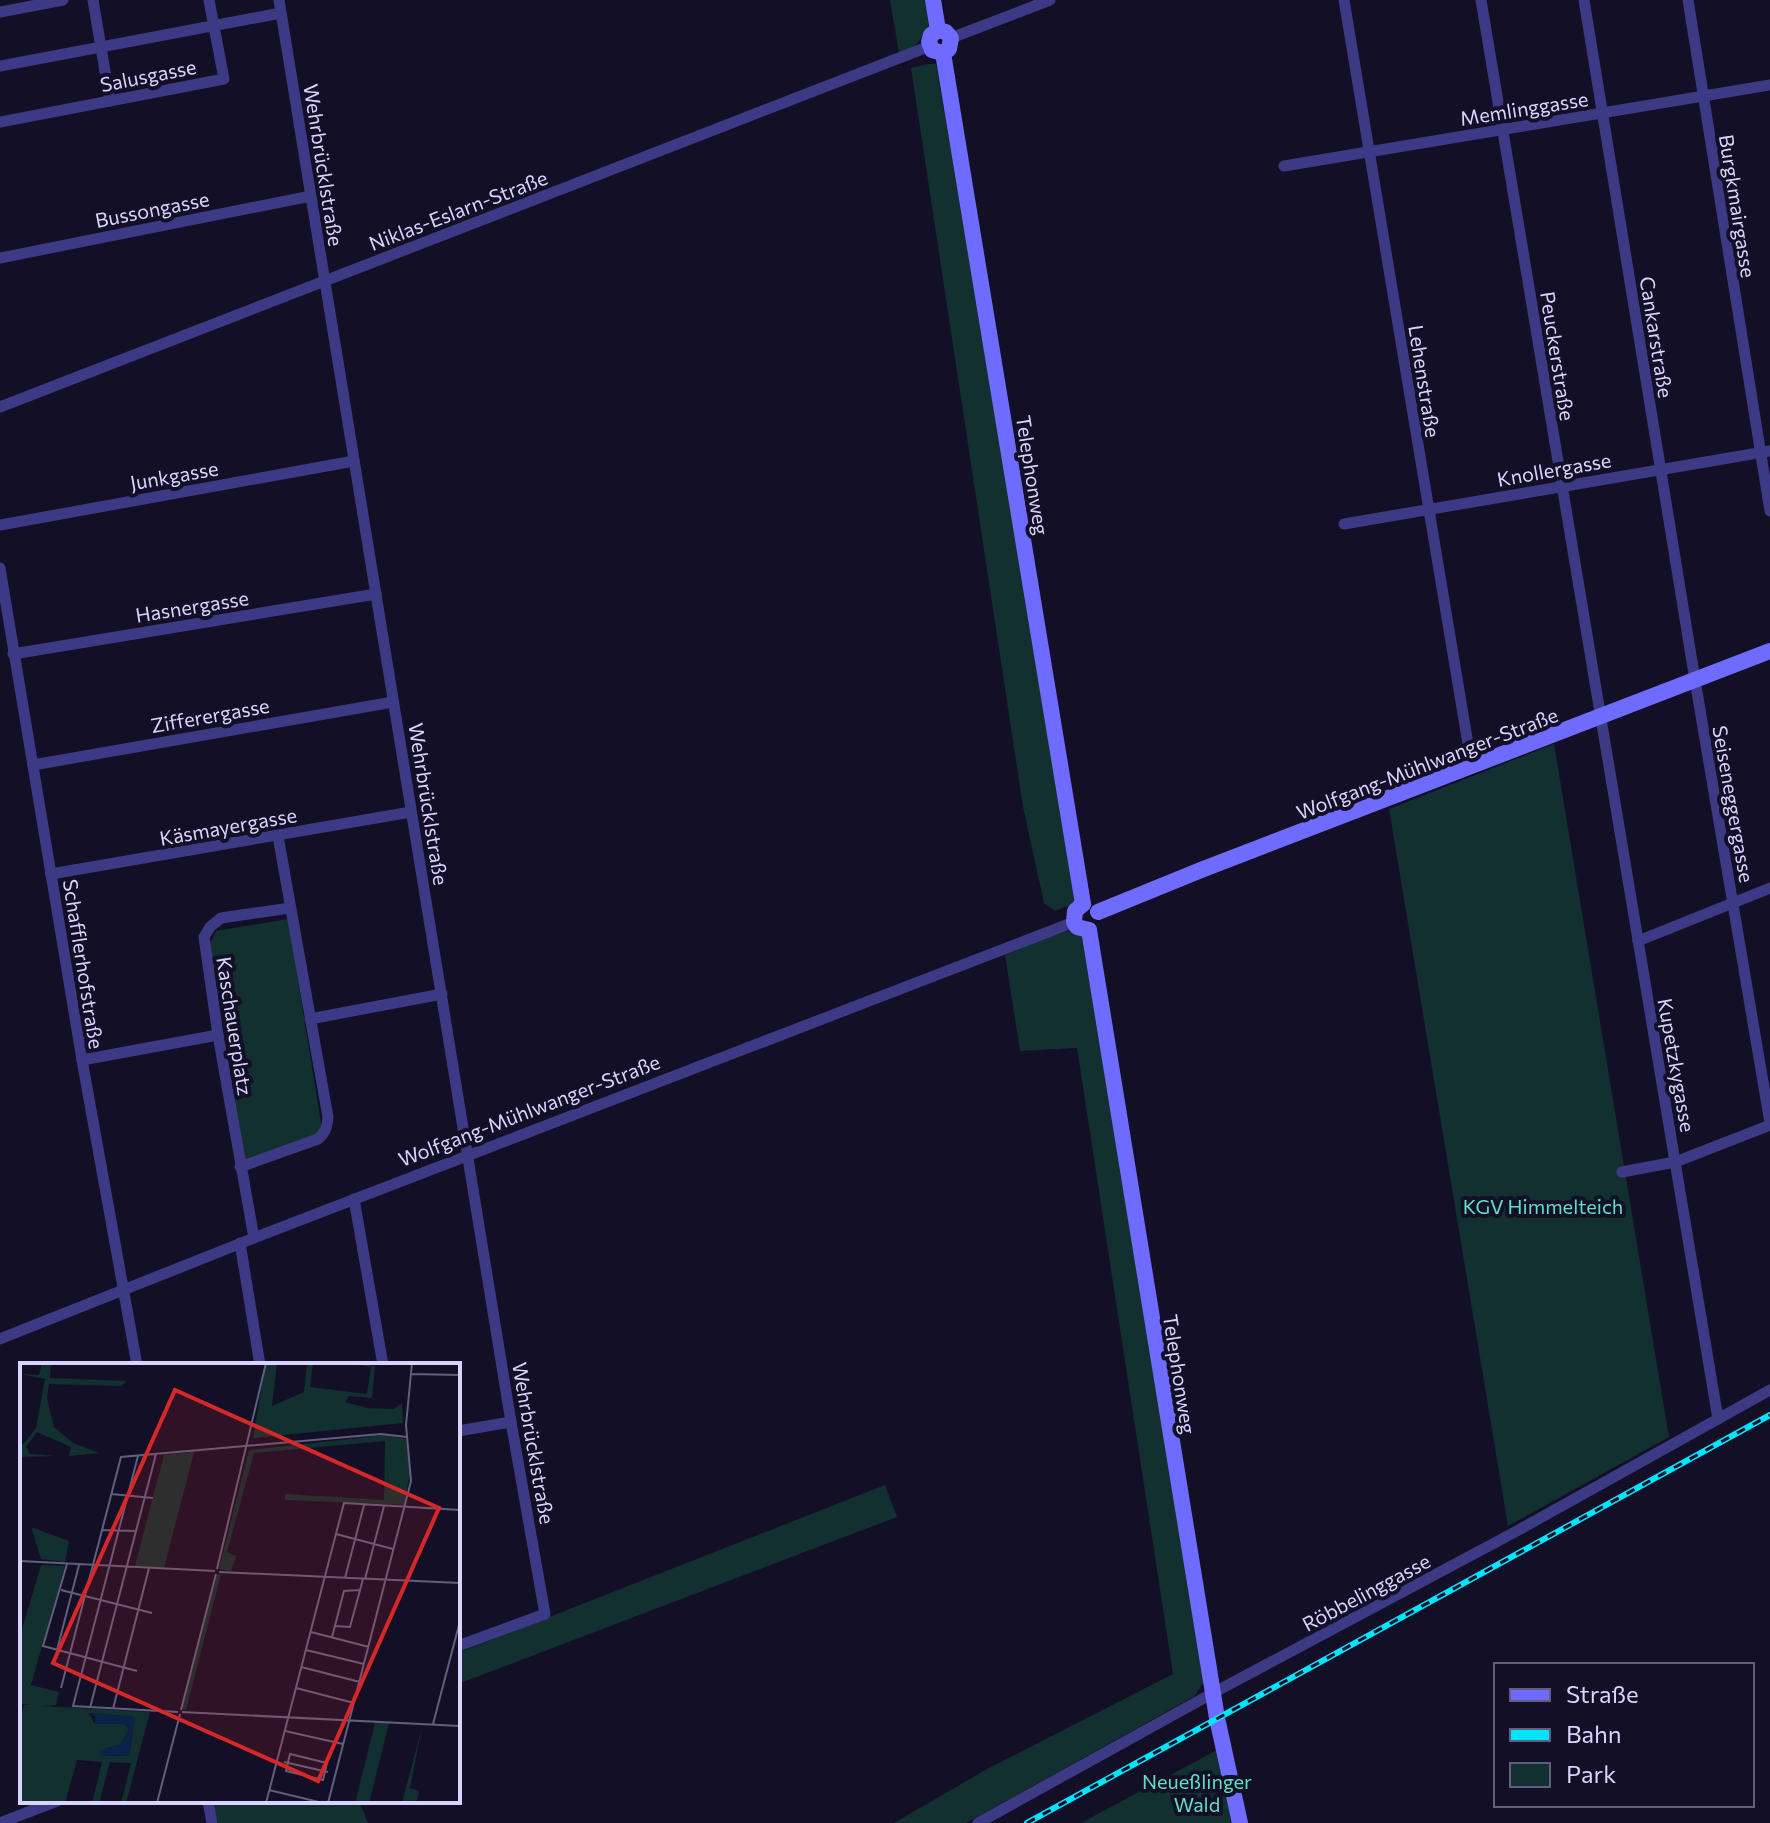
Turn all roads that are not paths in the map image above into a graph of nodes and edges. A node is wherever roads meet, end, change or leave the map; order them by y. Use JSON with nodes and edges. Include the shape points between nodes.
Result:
{"nodes":[{"id":1,"x":63,"y":0,"type":"edge"},
{"id":2,"x":93,"y":0,"type":"edge"},
{"id":3,"x":209,"y":0,"type":"edge"},
{"id":4,"x":279,"y":0,"type":"edge"},
{"id":5,"x":933,"y":0,"type":"edge"},
{"id":6,"x":1050,"y":0,"type":"edge"},
{"id":7,"x":1344,"y":0,"type":"edge"},
{"id":8,"x":1481,"y":0,"type":"edge"},
{"id":9,"x":1584,"y":0,"type":"edge"},
{"id":10,"x":1688,"y":0,"type":"edge"},
{"id":11,"x":0,"y":12,"type":"edge"},
{"id":12,"x":281,"y":13,"type":"junction"},
{"id":13,"x":214,"y":25,"type":"junction"},
{"id":14,"x":940,"y":42,"type":"junction"},
{"id":15,"x":101,"y":47,"type":"junction"},
{"id":16,"x":0,"y":66,"type":"edge"},
{"id":17,"x":1770,"y":85,"type":"edge"},
{"id":18,"x":1702,"y":96,"type":"junction"},
{"id":19,"x":110,"y":101,"type":"junction"},
{"id":20,"x":1602,"y":113,"type":"junction"},
{"id":21,"x":0,"y":122,"type":"edge"},
{"id":22,"x":1502,"y":130,"type":"junction"},
{"id":23,"x":1369,"y":152,"type":"junction"},
{"id":24,"x":1284,"y":166,"type":"dead end"},
{"id":25,"x":311,"y":196,"type":"junction"},
{"id":26,"x":0,"y":258,"type":"edge"},
{"id":27,"x":325,"y":282,"type":"junction"},
{"id":28,"x":0,"y":407,"type":"edge"},
{"id":29,"x":1765,"y":452,"type":"edge"},
{"id":30,"x":354,"y":461,"type":"junction"},
{"id":31,"x":1661,"y":470,"type":"junction"},
{"id":32,"x":1562,"y":486,"type":"junction"},
{"id":33,"x":1428,"y":509,"type":"junction"},
{"id":34,"x":1770,"y":511,"type":"edge"},
{"id":35,"x":1344,"y":524,"type":"dead end"},
{"id":36,"x":0,"y":525,"type":"edge"},
{"id":37,"x":0,"y":568,"type":"edge"},
{"id":38,"x":376,"y":594,"type":"junction"},
{"id":39,"x":1770,"y":651,"type":"edge"},
{"id":40,"x":13,"y":654,"type":"junction"},
{"id":41,"x":1695,"y":680,"type":"junction"},
{"id":42,"x":393,"y":702,"type":"junction"},
{"id":43,"x":1602,"y":717,"type":"junction"},
{"id":44,"x":33,"y":765,"type":"junction"},
{"id":45,"x":1472,"y":768,"type":"junction"},
{"id":46,"x":411,"y":812,"type":"junction"},
{"id":47,"x":278,"y":836,"type":"junction"},
{"id":48,"x":51,"y":874,"type":"junction"},
{"id":49,"x":1770,"y":888,"type":"edge"},
{"id":50,"x":1733,"y":903,"type":"junction"},
{"id":51,"x":290,"y":908,"type":"junction"},
{"id":52,"x":1091,"y":908,"type":"junction"},
{"id":53,"x":1081,"y":926,"type":"junction"},
{"id":54,"x":1638,"y":941,"type":"junction"},
{"id":55,"x":442,"y":994,"type":"junction"},
{"id":56,"x":310,"y":1019,"type":"junction"},
{"id":57,"x":218,"y":1035,"type":"junction"},
{"id":58,"x":82,"y":1060,"type":"junction"},
{"id":59,"x":1770,"y":1124,"type":"edge"},
{"id":60,"x":468,"y":1156,"type":"junction"},
{"id":61,"x":1675,"y":1162,"type":"junction"},
{"id":62,"x":240,"y":1167,"type":"junction"},
{"id":63,"x":1622,"y":1172,"type":"dead end"},
{"id":64,"x":354,"y":1199,"type":"junction"},
{"id":65,"x":254,"y":1238,"type":"junction"},
{"id":66,"x":240,"y":1243,"type":"junction"},
{"id":67,"x":124,"y":1291,"type":"junction"},
{"id":68,"x":0,"y":1339,"type":"edge"},
{"id":69,"x":137,"y":1363,"type":"edge"},
{"id":70,"x":260,"y":1363,"type":"edge"},
{"id":71,"x":383,"y":1363,"type":"edge"},
{"id":72,"x":1770,"y":1390,"type":"edge"},
{"id":73,"x":1718,"y":1419,"type":"junction"},
{"id":74,"x":511,"y":1422,"type":"junction"},
{"id":75,"x":460,"y":1431,"type":"edge"},
{"id":76,"x":460,"y":1645,"type":"edge"},
{"id":77,"x":1213,"y":1693,"type":"junction"},
{"id":78,"x":52,"y":1803,"type":"edge"},
{"id":79,"x":208,"y":1803,"type":"edge"},
{"id":80,"x":0,"y":1823,"type":"edge"},
{"id":81,"x":212,"y":1823,"type":"edge"},
{"id":82,"x":978,"y":1823,"type":"edge"},
{"id":83,"x":1240,"y":1823,"type":"edge"}],
"edges":[{"from":1,"to":11,"type":"street"},
{"from":2,"to":15,"type":"street"},
{"from":3,"to":13,"type":"street","name":"Salusgasse"},
{"from":4,"to":12,"type":"street","name":"Wehrbrücklstraße"},
{"from":5,"to":14,"type":"street","name":"Telephonweg"},
{"from":6,"to":14,"type":"street","name":"Niklas-Eslarn-Straße"},
{"from":7,"to":23,"type":"street","name":"Lehenstraße"},
{"from":8,"to":22,"type":"street","name":"Peuckerstraße"},
{"from":9,"to":20,"type":"street","name":"Cankarstraße"},
{"from":10,"to":18,"type":"street","name":"Burgkmairgasse"},
{"from":12,"to":13,"type":"street"},
{"from":12,"to":25,"type":"street","name":"Wehrbrücklstraße"},
{"from":13,"to":15,"type":"street"},
{"from":13,"to":19,"type":"street","name":"Salusgasse","via":[[224,79]]},
{"from":14,"to":27,"type":"street","name":"Niklas-Eslarn-Straße"},
{"from":14,"to":52,"type":"street","name":"Telephonweg"},
{"from":15,"to":16,"type":"street"},
{"from":15,"to":19,"type":"street"},
{"from":17,"to":18,"type":"street","name":"Memlinggasse"},
{"from":18,"to":20,"type":"street","name":"Memlinggasse"},
{"from":18,"to":29,"type":"street","name":"Burgkmairgasse"},
{"from":19,"to":21,"type":"street","name":"Salusgasse"},
{"from":20,"to":22,"type":"street","name":"Memlinggasse"},
{"from":20,"to":31,"type":"street","name":"Cankarstraße"},
{"from":22,"to":23,"type":"street","name":"Memlinggasse"},
{"from":22,"to":32,"type":"street","name":"Peuckerstraße"},
{"from":23,"to":24,"type":"street","name":"Memlinggasse"},
{"from":23,"to":33,"type":"street","name":"Lehenstraße"},
{"from":25,"to":26,"type":"street","name":"Bussongasse"},
{"from":25,"to":27,"type":"street","name":"Wehrbrücklstraße"},
{"from":27,"to":28,"type":"street","name":"Niklas-Eslarn-Straße"},
{"from":27,"to":30,"type":"street","name":"Wehrbrücklstraße"},
{"from":29,"to":31,"type":"street","name":"Knollergasse"},
{"from":29,"to":34,"type":"street","name":"Burgkmairgasse"},
{"from":30,"to":36,"type":"street","name":"Junkgasse"},
{"from":30,"to":38,"type":"street","name":"Wehrbrücklstraße"},
{"from":31,"to":32,"type":"street","name":"Knollergasse"},
{"from":31,"to":41,"type":"street","name":"Cankarstraße"},
{"from":32,"to":33,"type":"street","name":"Knollergasse"},
{"from":32,"to":43,"type":"street","name":"Peuckerstraße"},
{"from":33,"to":35,"type":"street","name":"Knollergasse"},
{"from":33,"to":45,"type":"street","name":"Lehenstraße"},
{"from":37,"to":40,"type":"street","name":"Schafflerhofstraße"},
{"from":38,"to":40,"type":"street","name":"Hasnergasse"},
{"from":38,"to":42,"type":"street","name":"Wehrbrücklstraße"},
{"from":39,"to":41,"type":"street","name":"Wolfgang-Mühlwanger-Straße"},
{"from":40,"to":44,"type":"street","name":"Schafflerhofstraße"},
{"from":41,"to":43,"type":"street","name":"Wolfgang-Mühlwanger-Straße"},
{"from":41,"to":50,"type":"street","name":"Seiseneggergasse"},
{"from":42,"to":44,"type":"street","name":"Zifferergasse"},
{"from":42,"to":46,"type":"street","name":"Wehrbrücklstraße"},
{"from":43,"to":45,"type":"street","name":"Wolfgang-Mühlwanger-Straße"},
{"from":43,"to":54,"type":"street","name":"Kupetzkygasse"},
{"from":44,"to":48,"type":"street","name":"Schafflerhofstraße"},
{"from":45,"to":52,"type":"street","name":"Wolfgang-Mühlwanger-Straße"},
{"from":46,"to":47,"type":"street","name":"Käsmayergasse"},
{"from":46,"to":55,"type":"street","name":"Wehrbrücklstraße"},
{"from":47,"to":48,"type":"street","name":"Käsmayergasse"},
{"from":47,"to":51,"type":"street"},
{"from":48,"to":58,"type":"street","name":"Schafflerhofstraße"},
{"from":49,"to":50,"type":"street"},
{"from":50,"to":54,"type":"street"},
{"from":50,"to":59,"type":"street","name":"Seiseneggergasse"},
{"from":51,"to":56,"type":"street"},
{"from":51,"to":57,"type":"street","name":"Kaschauerplatz","via":[[221,918],[204,937]]},
{"from":52,"to":53,"type":"street","via":[[1075,911]]},
{"from":52,"to":53,"type":"street","via":[[1096,926]]},
{"from":53,"to":60,"type":"street","name":"Wolfgang-Mühlwanger-Straße"},
{"from":53,"to":77,"type":"street","name":"Telephonweg"},
{"from":54,"to":61,"type":"street","name":"Kupetzkygasse"},
{"from":55,"to":56,"type":"street"},
{"from":55,"to":60,"type":"street","name":"Wehrbrücklstraße"},
{"from":56,"to":62,"type":"street","via":[[328,1117],[324,1134]]},
{"from":57,"to":58,"type":"street"},
{"from":57,"to":62,"type":"street","name":"Kaschauerplatz"},
{"from":58,"to":67,"type":"street","name":"Schafflerhofstraße"},
{"from":59,"to":61,"type":"street"},
{"from":60,"to":64,"type":"street","name":"Wolfgang-Mühlwanger-Straße"},
{"from":60,"to":74,"type":"street","name":"Wehrbrücklstraße"},
{"from":61,"to":63,"type":"street"},
{"from":61,"to":73,"type":"street","name":"Kupetzkygasse"},
{"from":62,"to":65,"type":"street","name":"Kaschauerplatz"},
{"from":64,"to":65,"type":"street","name":"Wolfgang-Mühlwanger-Straße"},
{"from":64,"to":71,"type":"street"},
{"from":65,"to":66,"type":"street","name":"Wolfgang-Mühlwanger-Straße"},
{"from":66,"to":67,"type":"street","name":"Wolfgang-Mühlwanger-Straße"},
{"from":66,"to":70,"type":"street"},
{"from":67,"to":68,"type":"street","name":"Wolfgang-Mühlwanger-Straße"},
{"from":67,"to":69,"type":"street","name":"Schafflerhofstraße"},
{"from":72,"to":73,"type":"street","name":"Röbbelinggasse"},
{"from":73,"to":77,"type":"street","name":"Röbbelinggasse"},
{"from":74,"to":75,"type":"street"},
{"from":74,"to":76,"type":"street","name":"Wehrbrücklstraße","via":[[545,1614]]},
{"from":77,"to":82,"type":"street","name":"Röbbelinggasse"},
{"from":77,"to":83,"type":"street","name":"Telephonweg"},
{"from":78,"to":80,"type":"street"},
{"from":79,"to":81,"type":"street"}]}
